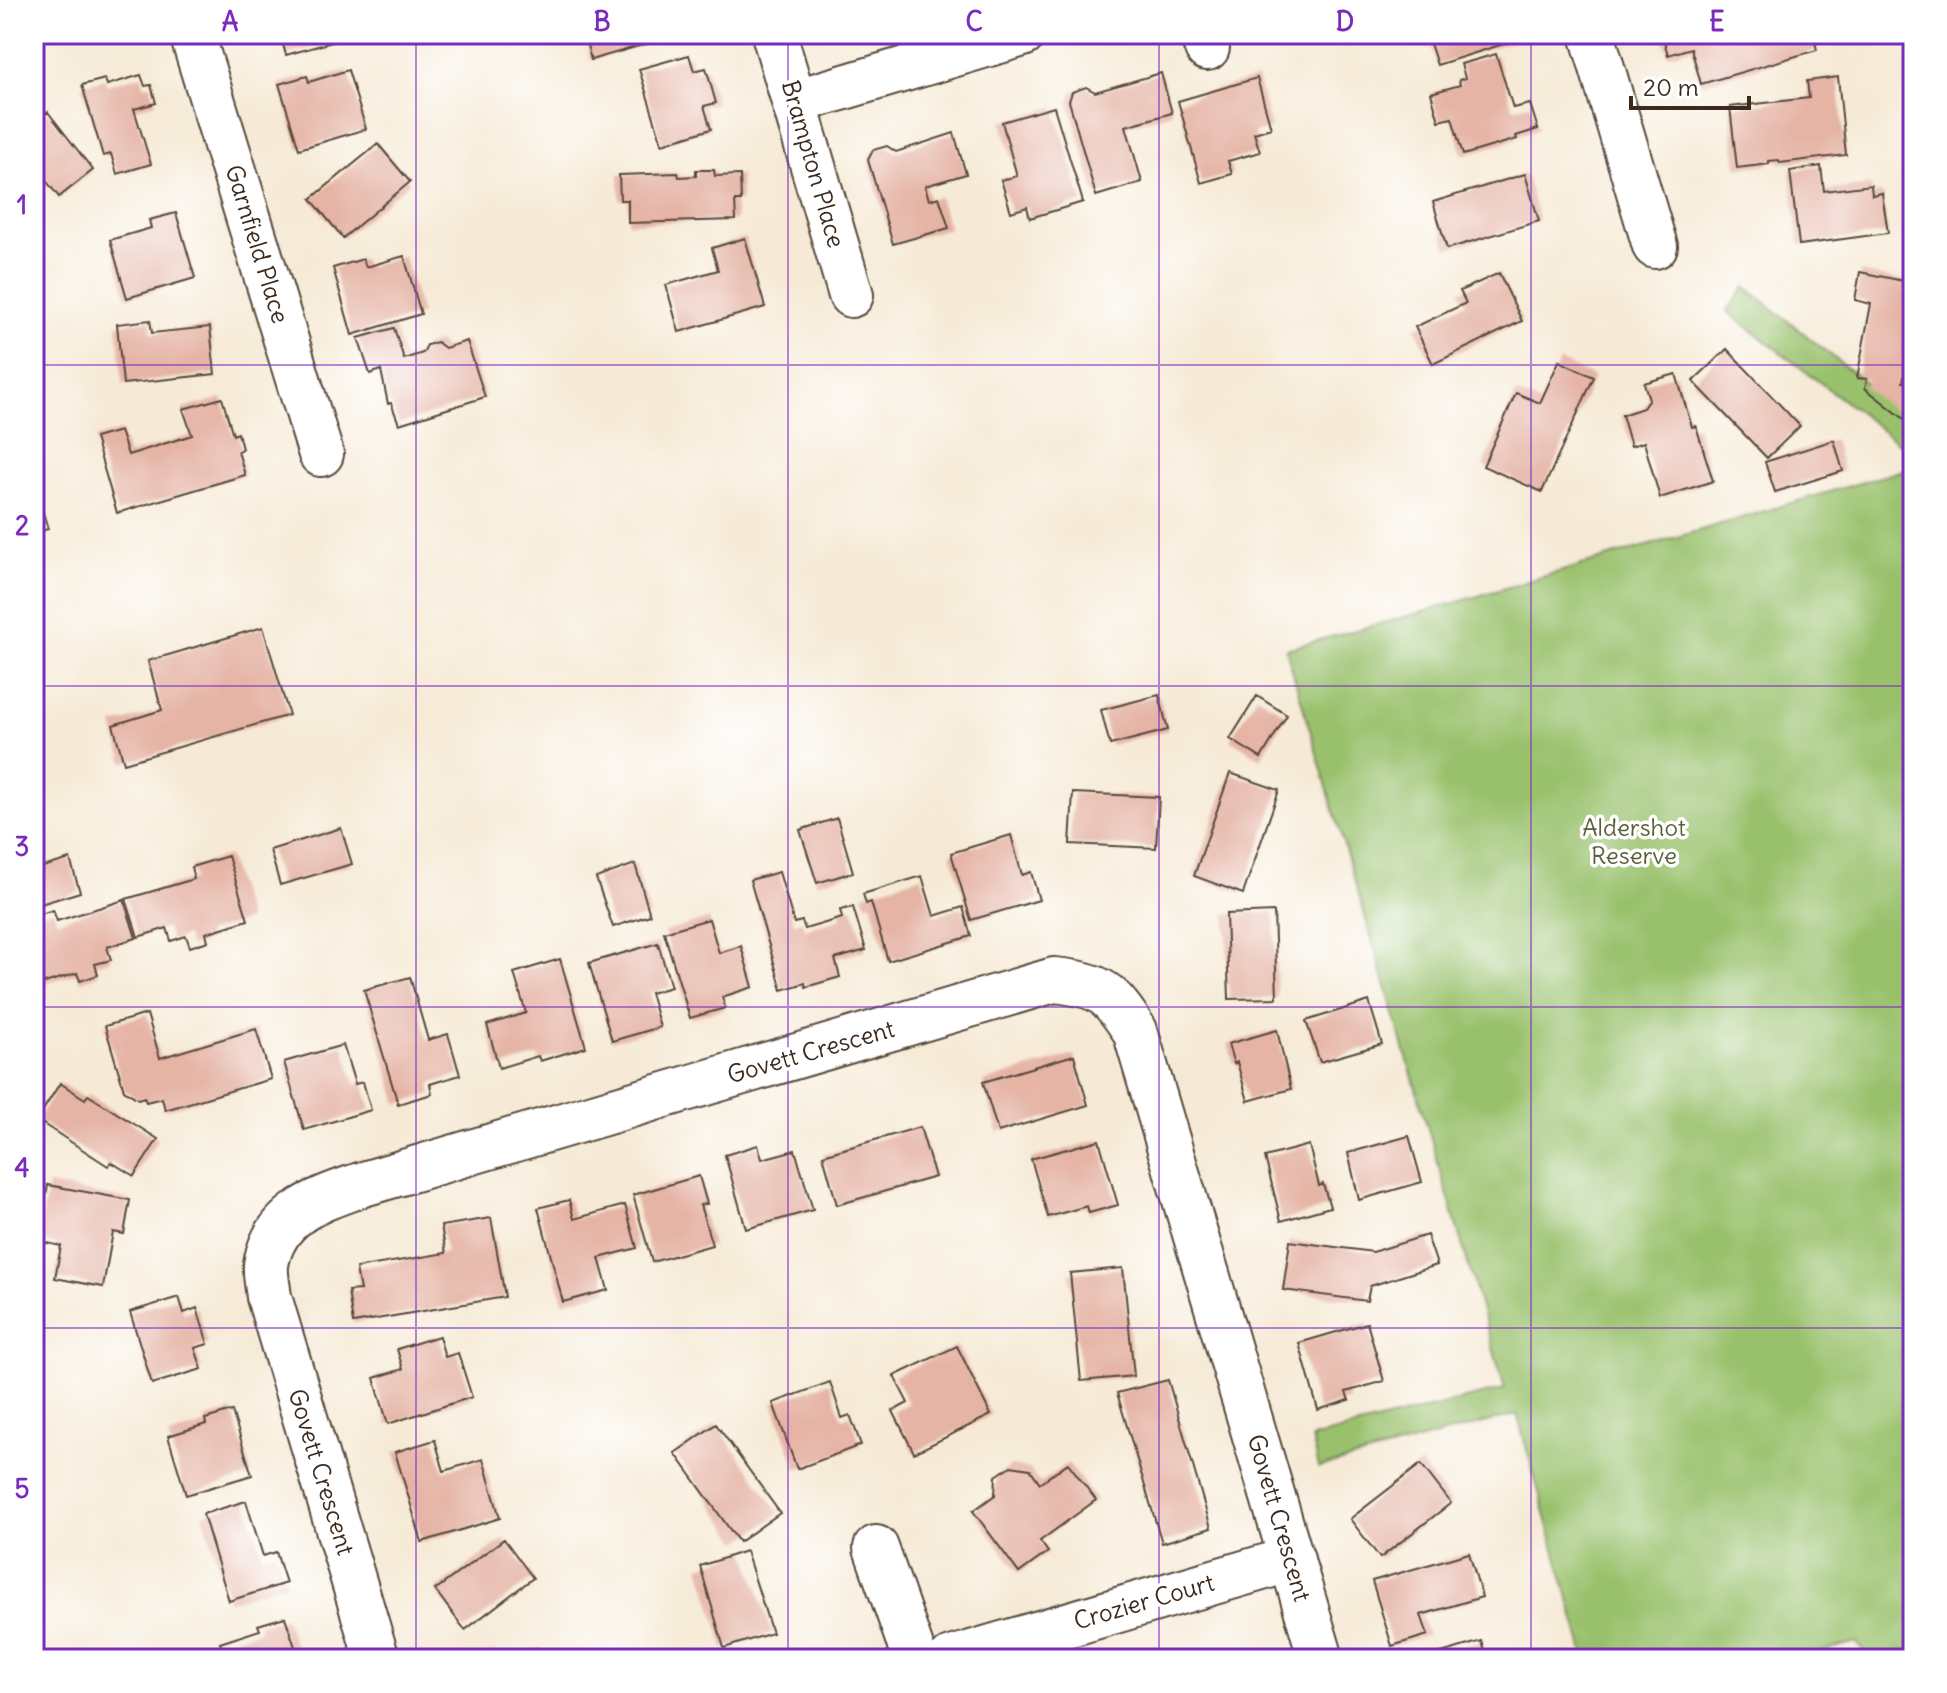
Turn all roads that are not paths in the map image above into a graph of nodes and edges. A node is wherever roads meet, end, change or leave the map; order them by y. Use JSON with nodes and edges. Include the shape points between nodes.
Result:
{"nodes":[{"id":1,"x":192,"y":34,"type":"edge"},
{"id":2,"x":774,"y":34,"type":"edge"},
{"id":3,"x":1023,"y":34,"type":"edge"},
{"id":4,"x":1592,"y":34,"type":"edge"},
{"id":5,"x":794,"y":102,"type":"junction"},
{"id":6,"x":1655,"y":246,"type":"dead end"},
{"id":7,"x":851,"y":295,"type":"dead end"},
{"id":8,"x":321,"y":454,"type":"dead end"},
{"id":9,"x":876,"y":1548,"type":"dead end"},
{"id":10,"x":1292,"y":1559,"type":"junction"},
{"id":11,"x":377,"y":1659,"type":"edge"},
{"id":12,"x":915,"y":1659,"type":"edge"},
{"id":13,"x":951,"y":1659,"type":"edge"},
{"id":14,"x":1321,"y":1659,"type":"edge"}],
"edges":[{"from":1,"to":8,"type":"street","name":"Garnfield Place"},
{"from":2,"to":5,"type":"street","name":"Brampton Place"},
{"from":3,"to":5,"type":"street"},
{"from":4,"to":6,"type":"street"},
{"from":5,"to":7,"type":"street","name":"Brampton Place"},
{"from":9,"to":12,"type":"street"},
{"from":10,"to":11,"type":"street","name":"Govett Crescent","via":[[1135,1031],[1103,991],[1086,983],[1054,980],[360,1185],[301,1208],[286,1223],[266,1266],[269,1297]]},
{"from":10,"to":13,"type":"street","name":"Crozier Court"},
{"from":10,"to":14,"type":"street","name":"Govett Crescent"}]}
